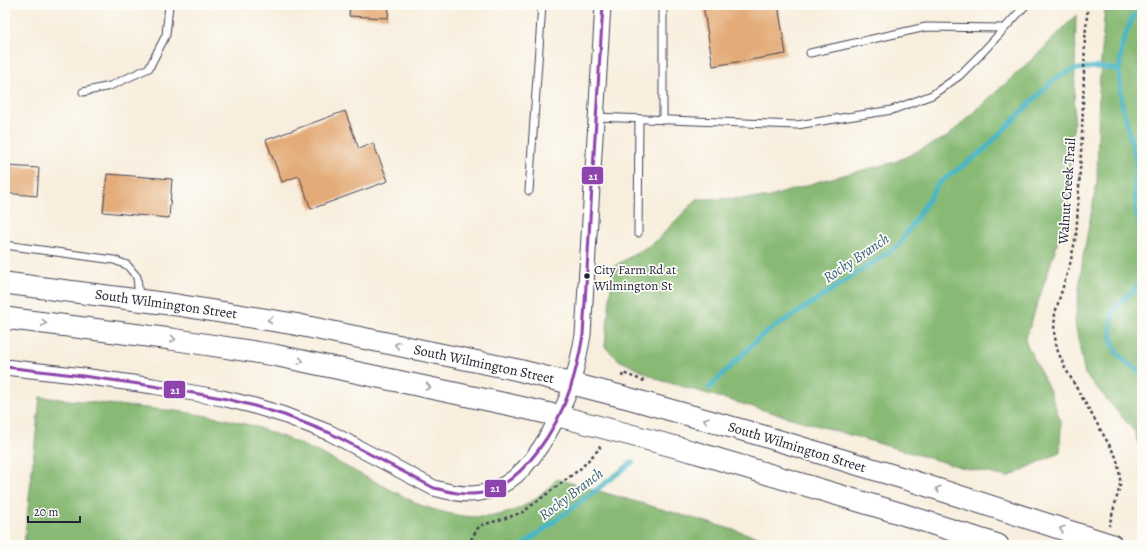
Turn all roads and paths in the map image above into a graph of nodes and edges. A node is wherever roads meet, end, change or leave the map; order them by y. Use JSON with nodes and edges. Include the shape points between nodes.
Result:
{"nodes":[{"id":1,"x":169,"y":5,"type":"edge"},
{"id":2,"x":542,"y":5,"type":"edge"},
{"id":3,"x":603,"y":5,"type":"edge"},
{"id":4,"x":663,"y":5,"type":"edge"},
{"id":5,"x":1026,"y":5,"type":"edge"},
{"id":6,"x":1088,"y":5,"type":"edge"},
{"id":7,"x":1004,"y":28,"type":"junction"},
{"id":8,"x":810,"y":52,"type":"dead end"},
{"id":9,"x":83,"y":92,"type":"dead end"},
{"id":10,"x":596,"y":118,"type":"junction"},
{"id":11,"x":639,"y":119,"type":"junction"},
{"id":12,"x":664,"y":120,"type":"junction"},
{"id":13,"x":529,"y":191,"type":"dead end"},
{"id":14,"x":638,"y":233,"type":"dead end"},
{"id":15,"x":5,"y":245,"type":"edge"},
{"id":16,"x":5,"y":283,"type":"edge"},
{"id":17,"x":140,"y":300,"type":"junction"},
{"id":18,"x":5,"y":318,"type":"edge"},
{"id":19,"x":5,"y":367,"type":"edge"},
{"id":20,"x":572,"y":383,"type":"junction"},
{"id":21,"x":559,"y":416,"type":"junction"},
{"id":22,"x":599,"y":440,"type":"dead end"},
{"id":23,"x":1110,"y":536,"type":"edge"},
{"id":24,"x":468,"y":545,"type":"edge"},
{"id":25,"x":998,"y":545,"type":"edge"}],
"edges":[{"from":1,"to":9,"type":"lane","via":[[166,35],[149,68],[110,86]]},
{"from":2,"to":13,"type":"lane"},
{"from":3,"to":10,"type":"street"},
{"from":4,"to":12,"type":"lane"},
{"from":5,"to":7,"type":"lane"},
{"from":6,"to":23,"type":"path","name":"Walnut Creek Trail","via":[[1076,236],[1055,313],[1054,331],[1057,349],[1064,366],[1118,464],[1120,486]]},
{"from":7,"to":8,"type":"lane","via":[[926,27]]},
{"from":7,"to":12,"type":"lane","via":[[960,76],[932,95],[892,110],[798,125]]},
{"from":10,"to":11,"type":"lane"},
{"from":10,"to":20,"type":"street","via":[[583,335]]},
{"from":11,"to":12,"type":"lane"},
{"from":11,"to":14,"type":"lane"},
{"from":15,"to":17,"type":"lane","via":[[114,260],[127,265],[136,277]]},
{"from":16,"to":17,"type":"main road","name":"South Wilmington Street"},
{"from":20,"to":17,"type":"main road","name":"South Wilmington Street","one_way":true,"via":[[294,324]]},
{"from":18,"to":21,"type":"main road","one_way":true,"via":[[274,355]]},
{"from":19,"to":21,"type":"street","via":[[130,383],[251,405],[330,434],[434,488],[468,494],[504,485],[518,475],[532,460]]},
{"from":20,"to":21,"type":"street"},
{"from":23,"to":20,"type":"main road","name":"South Wilmington Street","one_way":true},
{"from":21,"to":25,"type":"main road","via":[[750,468]]},
{"from":22,"to":24,"type":"path","via":[[600,448],[580,469],[523,512],[482,525]]}]}
